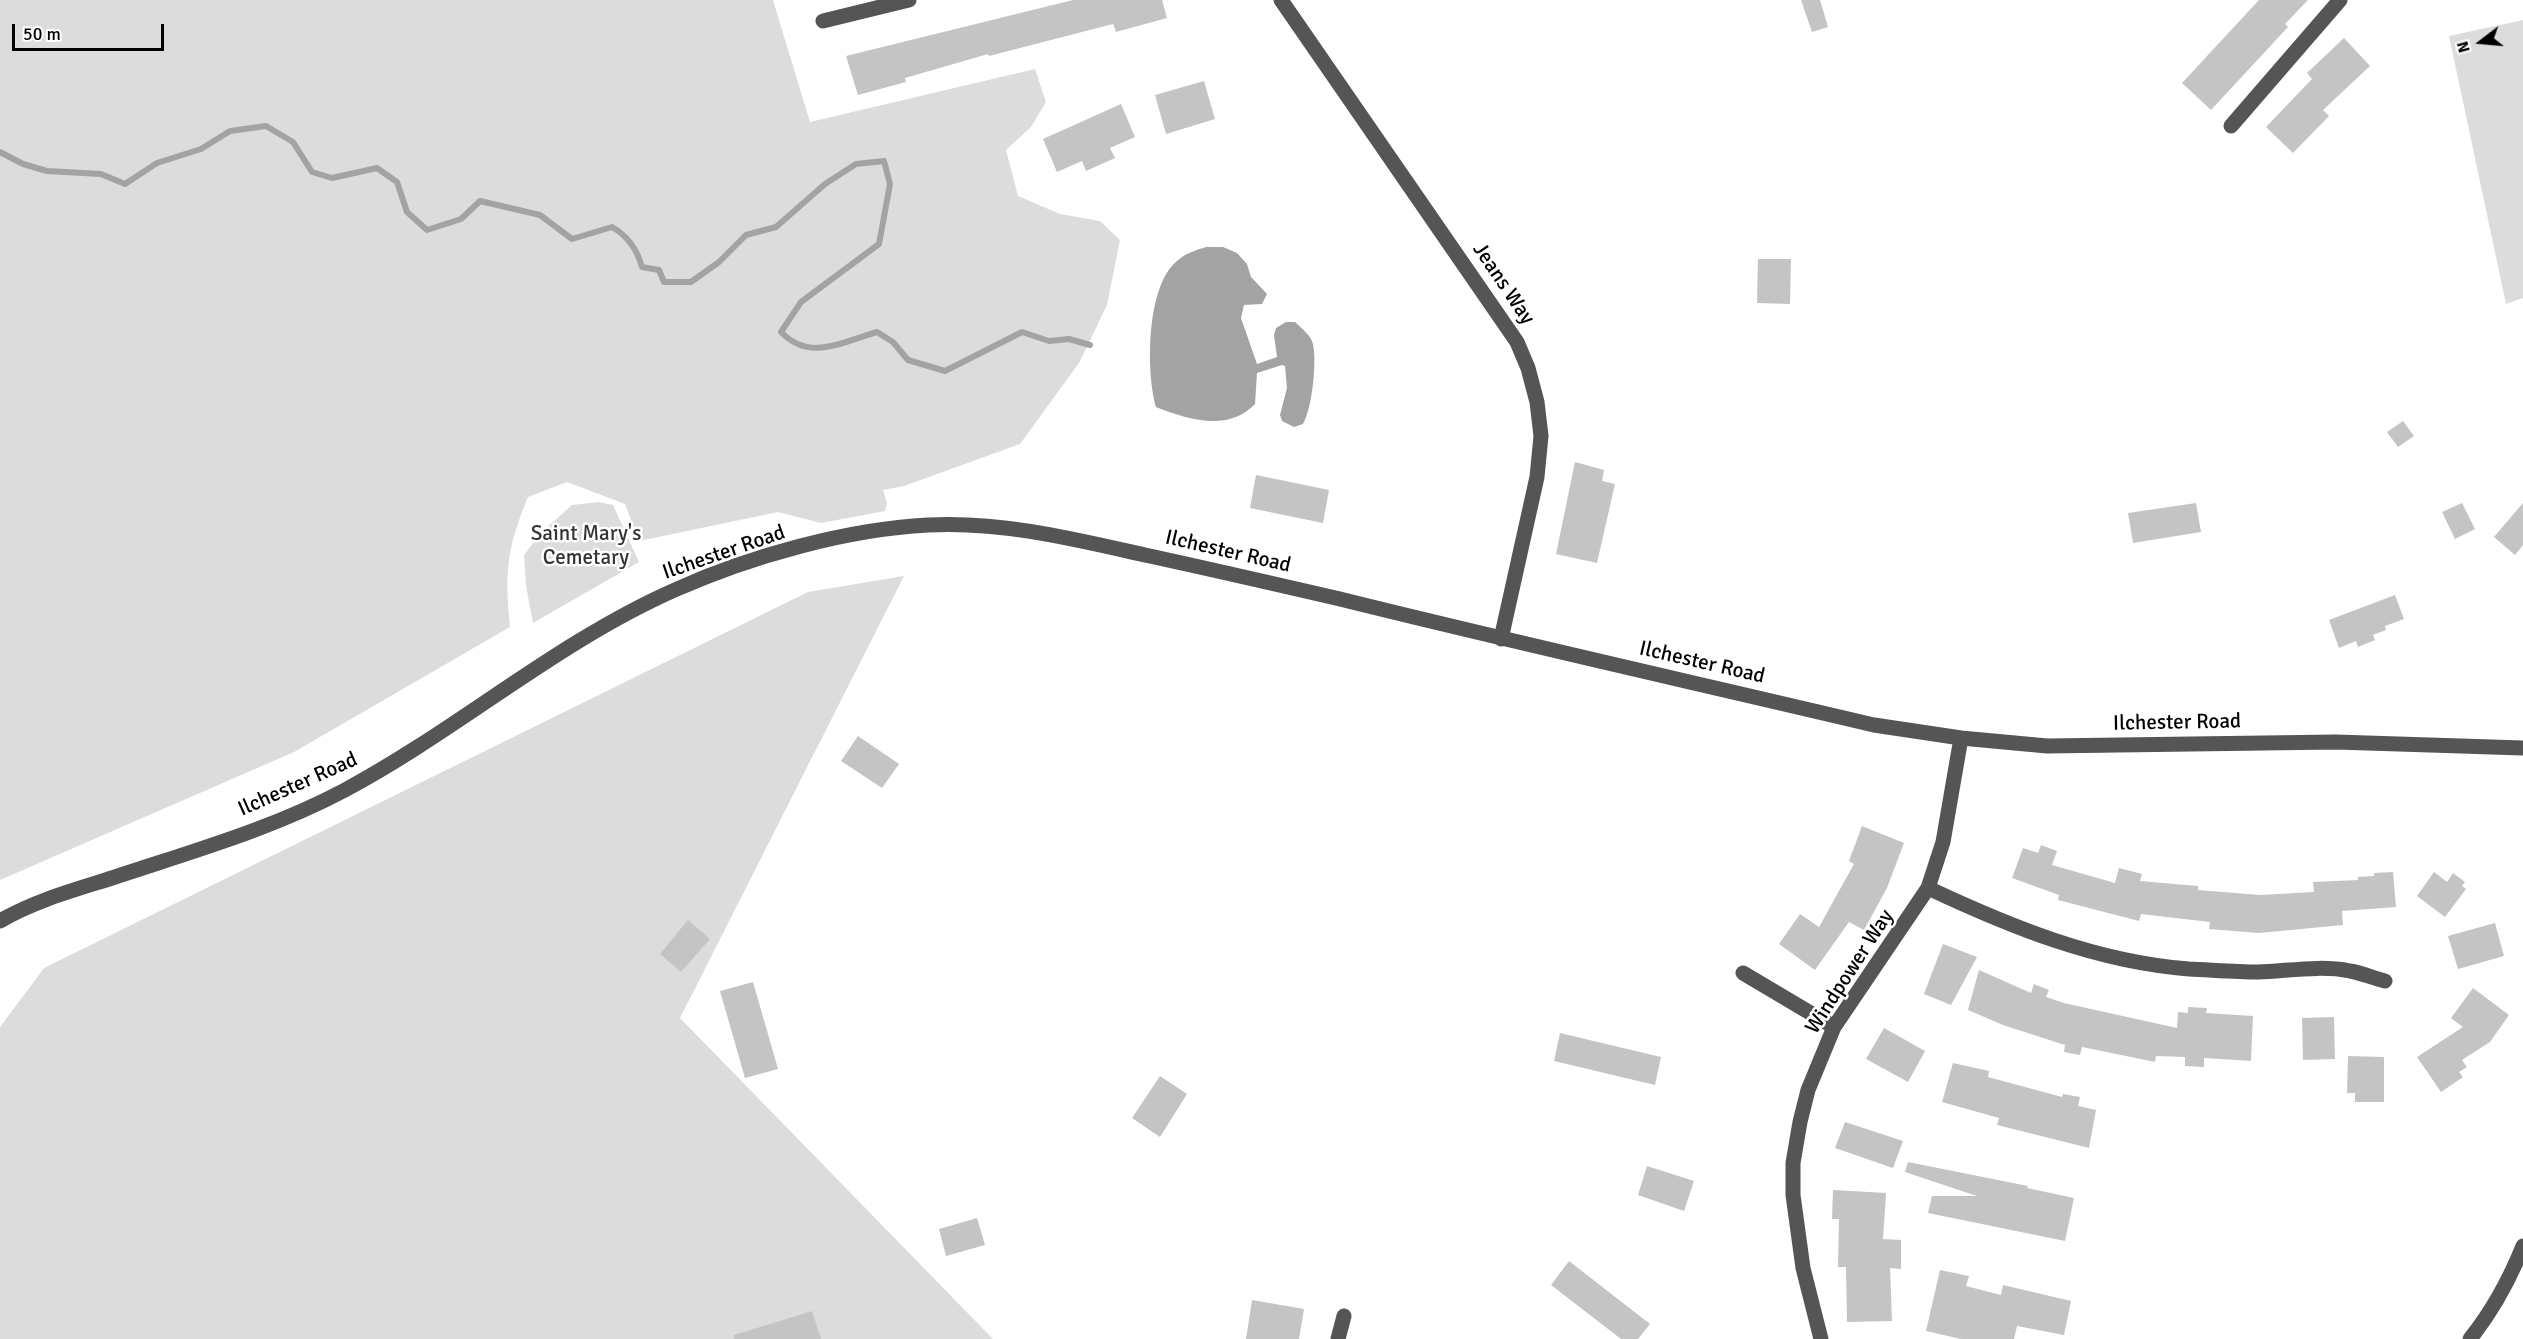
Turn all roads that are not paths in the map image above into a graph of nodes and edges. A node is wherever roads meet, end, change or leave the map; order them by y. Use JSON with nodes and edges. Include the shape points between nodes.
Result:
{"nodes":[{"id":1,"x":909,"y":0,"type":"edge"},
{"id":2,"x":1281,"y":0,"type":"edge"},
{"id":3,"x":2340,"y":0,"type":"edge"},
{"id":4,"x":823,"y":21,"type":"dead end"},
{"id":5,"x":2231,"y":126,"type":"dead end"},
{"id":6,"x":1501,"y":639,"type":"junction"},
{"id":7,"x":1961,"y":738,"type":"junction"},
{"id":8,"x":2523,"y":748,"type":"edge"},
{"id":9,"x":1928,"y":888,"type":"junction"},
{"id":10,"x":0,"y":921,"type":"edge"},
{"id":11,"x":1743,"y":973,"type":"dead end"},
{"id":12,"x":2385,"y":981,"type":"dead end"},
{"id":13,"x":1834,"y":1027,"type":"junction"},
{"id":14,"x":2523,"y":1246,"type":"edge"},
{"id":15,"x":1344,"y":1316,"type":"dead end"},
{"id":16,"x":1338,"y":1339,"type":"edge"},
{"id":17,"x":1821,"y":1339,"type":"edge"},
{"id":18,"x":2470,"y":1339,"type":"edge"}],
"edges":[{"from":1,"to":4,"type":"street"},
{"from":2,"to":6,"type":"street","name":"Jeans Way","via":[[1517,342],[1528,368],[1541,436],[1538,467]]},
{"from":3,"to":5,"type":"street"},
{"from":6,"to":7,"type":"street","name":"Ilchester Road","via":[[1874,725]]},
{"from":6,"to":10,"type":"street","name":"Ilchester Road","via":[[1253,578],[1063,537],[994,527],[928,525],[870,532],[743,565],[678,588],[611,622],[343,792],[235,837],[53,897]]},
{"from":7,"to":8,"type":"street","name":"Ilchester Road","via":[[2047,746],[2336,742]]},
{"from":7,"to":9,"type":"street","name":"Windpower Way","via":[[1943,842]]},
{"from":9,"to":12,"type":"street","via":[[2003,923],[2125,960],[2187,969],[2349,970]]},
{"from":9,"to":13,"type":"street","name":"Windpower Way"},
{"from":11,"to":13,"type":"street"},
{"from":13,"to":17,"type":"street","name":"Windpower Way","via":[[1808,1090],[1793,1163],[1796,1228]]},
{"from":14,"to":18,"type":"street","via":[[2510,1279]]},
{"from":15,"to":16,"type":"street"}]}
